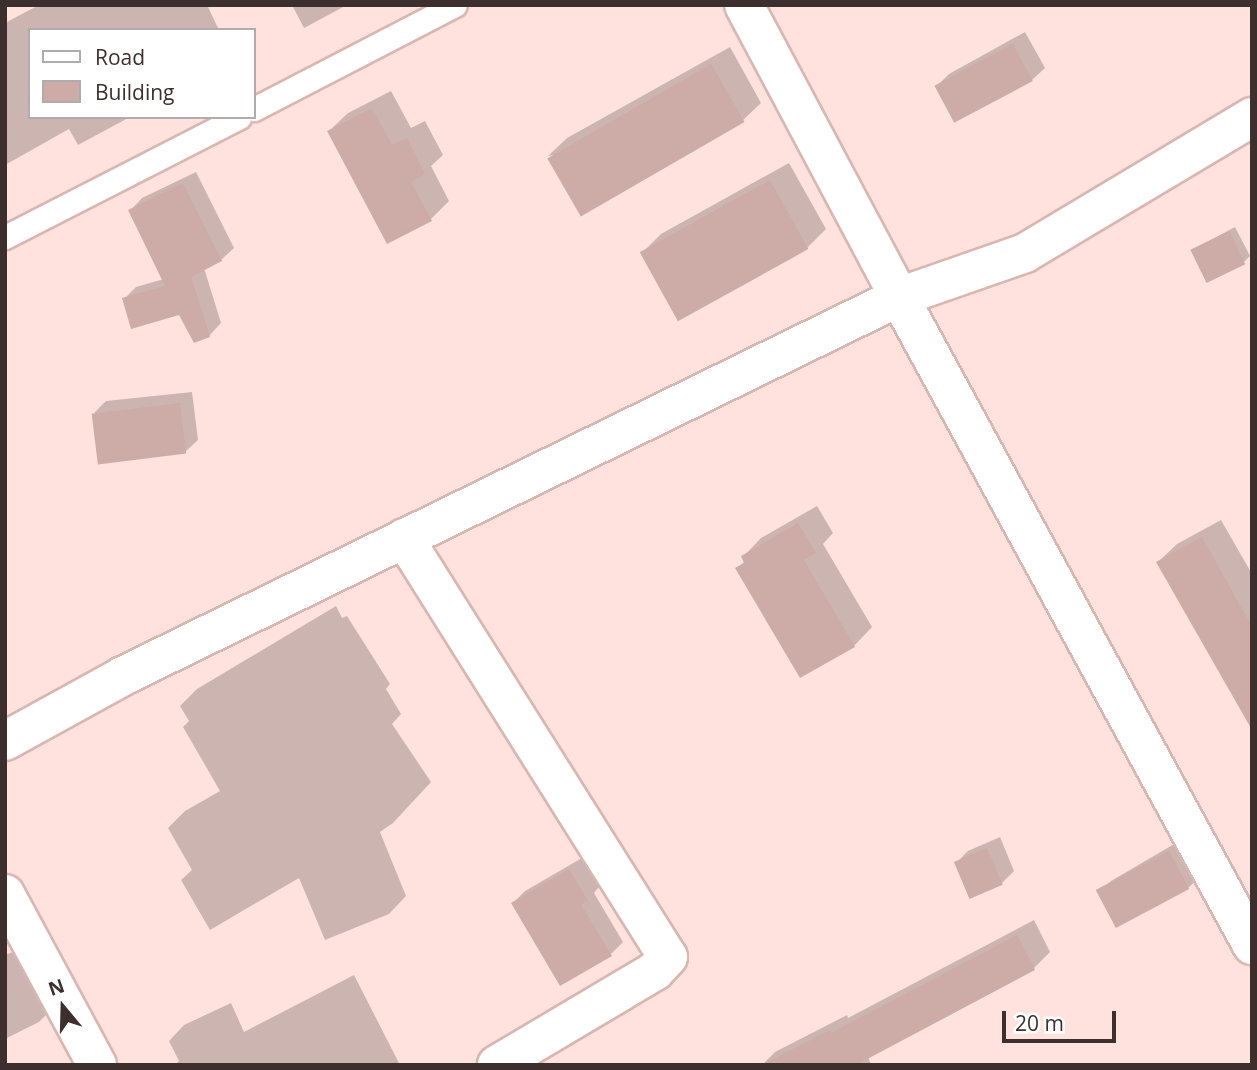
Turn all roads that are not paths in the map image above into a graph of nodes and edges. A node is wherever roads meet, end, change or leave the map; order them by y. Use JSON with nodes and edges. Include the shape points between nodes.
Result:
{"nodes":[{"id":1,"x":455,"y":5,"type":"edge"},
{"id":2,"x":744,"y":5,"type":"edge"},
{"id":3,"x":256,"y":108,"type":"edge"},
{"id":4,"x":1252,"y":117,"type":"edge"},
{"id":5,"x":235,"y":119,"type":"edge"},
{"id":6,"x":5,"y":237,"type":"edge"},
{"id":7,"x":899,"y":297,"type":"junction"},
{"id":8,"x":404,"y":538,"type":"junction"},
{"id":9,"x":5,"y":741,"type":"edge"},
{"id":10,"x":5,"y":894,"type":"edge"},
{"id":11,"x":1252,"y":945,"type":"edge"},
{"id":12,"x":97,"y":1065,"type":"edge"},
{"id":13,"x":497,"y":1065,"type":"edge"}],
"edges":[{"from":1,"to":3,"type":"lane"},
{"from":2,"to":7,"type":"street"},
{"from":4,"to":7,"type":"street","via":[[1025,253]]},
{"from":5,"to":6,"type":"lane"},
{"from":7,"to":8,"type":"street"},
{"from":7,"to":11,"type":"street"},
{"from":8,"to":9,"type":"street","via":[[123,676]]},
{"from":8,"to":13,"type":"street","via":[[668,957],[655,971]]},
{"from":10,"to":12,"type":"street"}]}
